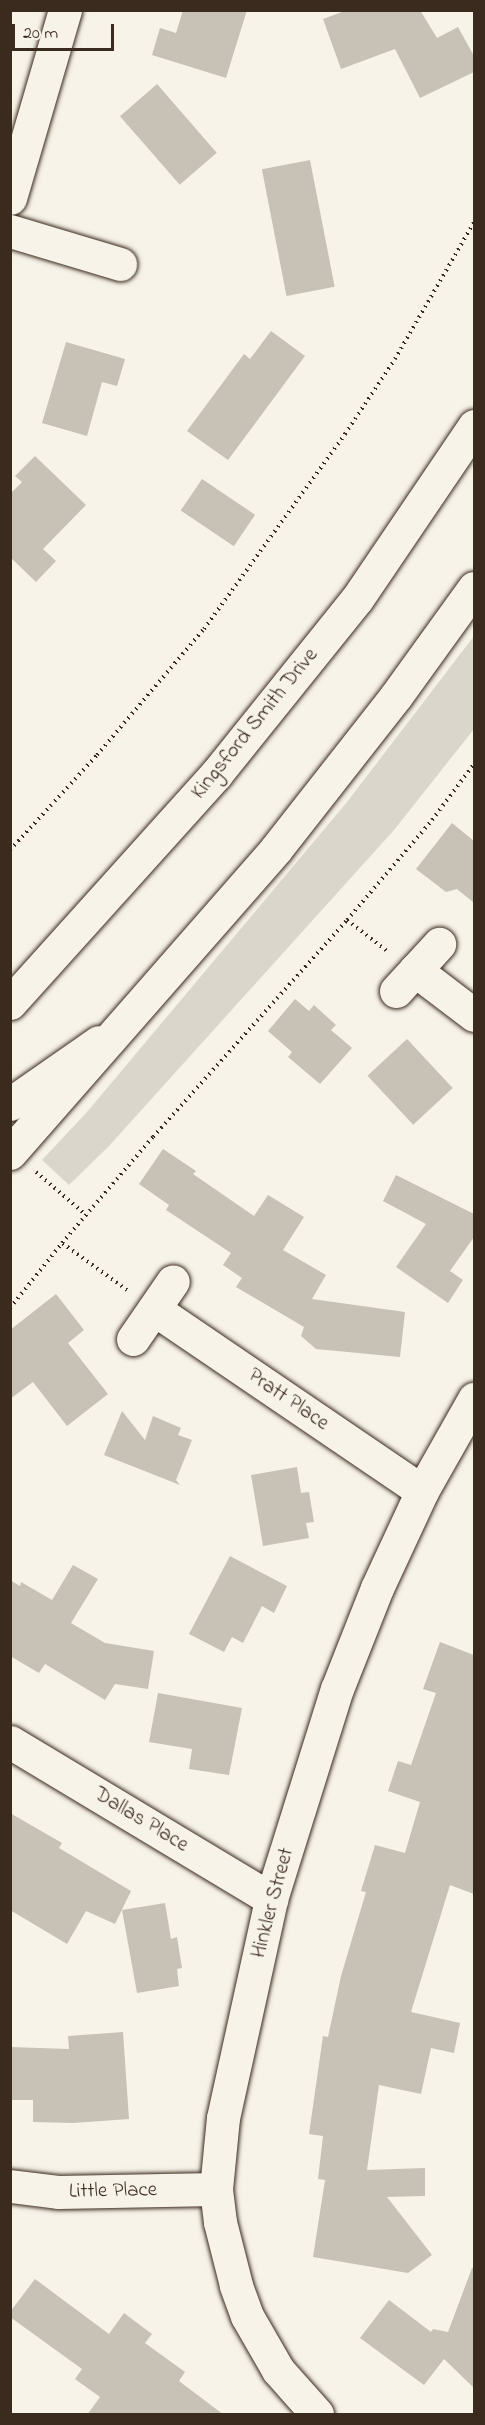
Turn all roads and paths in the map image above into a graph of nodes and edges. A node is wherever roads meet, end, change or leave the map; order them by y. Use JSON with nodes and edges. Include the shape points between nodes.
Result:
{"nodes":[{"id":1,"x":65,"y":10,"type":"edge"},
{"id":2,"x":10,"y":198,"type":"edge"},
{"id":3,"x":474,"y":222,"type":"edge"},
{"id":4,"x":10,"y":231,"type":"edge"},
{"id":5,"x":120,"y":264,"type":"dead end"},
{"id":6,"x":474,"y":426,"type":"edge"},
{"id":7,"x":474,"y":588,"type":"edge"},
{"id":8,"x":474,"y":764,"type":"edge"},
{"id":9,"x":10,"y":850,"type":"edge"},
{"id":10,"x":347,"y":920,"type":"junction"},
{"id":11,"x":439,"y":944,"type":"dead end"},
{"id":12,"x":406,"y":980,"type":"junction"},
{"id":13,"x":10,"y":1003,"type":"edge"},
{"id":14,"x":474,"y":1015,"type":"edge"},
{"id":15,"x":116,"y":1030,"type":"junction"},
{"id":16,"x":10,"y":1104,"type":"edge"},
{"id":17,"x":11,"y":1152,"type":"edge"},
{"id":18,"x":86,"y":1215,"type":"junction"},
{"id":19,"x":62,"y":1244,"type":"junction"},
{"id":20,"x":173,"y":1281,"type":"dead end"},
{"id":21,"x":10,"y":1308,"type":"edge"},
{"id":22,"x":153,"y":1309,"type":"junction"},
{"id":23,"x":133,"y":1339,"type":"dead end"},
{"id":24,"x":474,"y":1400,"type":"edge"},
{"id":25,"x":422,"y":1491,"type":"junction"},
{"id":26,"x":10,"y":1742,"type":"edge"},
{"id":27,"x":271,"y":1899,"type":"junction"},
{"id":28,"x":10,"y":2186,"type":"edge"},
{"id":29,"x":216,"y":2189,"type":"junction"},
{"id":30,"x":317,"y":2415,"type":"edge"}],
"edges":[{"from":1,"to":2,"type":"street"},
{"from":3,"to":9,"type":"path","via":[[345,434],[204,629]]},
{"from":4,"to":5,"type":"street"},
{"from":6,"to":13,"type":"street","name":"Kingsford Smith Drive","via":[[357,598],[224,764]]},
{"from":7,"to":15,"type":"street","via":[[396,696],[276,849]]},
{"from":8,"to":10,"type":"path"},
{"from":10,"to":12,"type":"path"},
{"from":10,"to":18,"type":"path"},
{"from":11,"to":12,"type":"street"},
{"from":12,"to":14,"type":"street"},
{"from":15,"to":16,"type":"street"},
{"from":15,"to":17,"type":"street"},
{"from":17,"to":18,"type":"path"},
{"from":18,"to":19,"type":"path"},
{"from":19,"to":21,"type":"path"},
{"from":19,"to":22,"type":"path"},
{"from":20,"to":22,"type":"street"},
{"from":22,"to":23,"type":"street"},
{"from":22,"to":25,"type":"street","name":"Pratt Place"},
{"from":24,"to":25,"type":"street","name":"Hinkler Street"},
{"from":25,"to":27,"type":"street","name":"Hinkler Street","via":[[377,1588],[337,1689]]},
{"from":26,"to":27,"type":"street","name":"Dallas Place"},
{"from":27,"to":29,"type":"street","name":"Hinkler Street","via":[[223,2118]]},
{"from":28,"to":29,"type":"street","name":"Little Place","via":[[58,2192]]},
{"from":29,"to":30,"type":"street","name":"Hinkler Street","via":[[223,2233],[247,2316],[278,2370]]}]}
